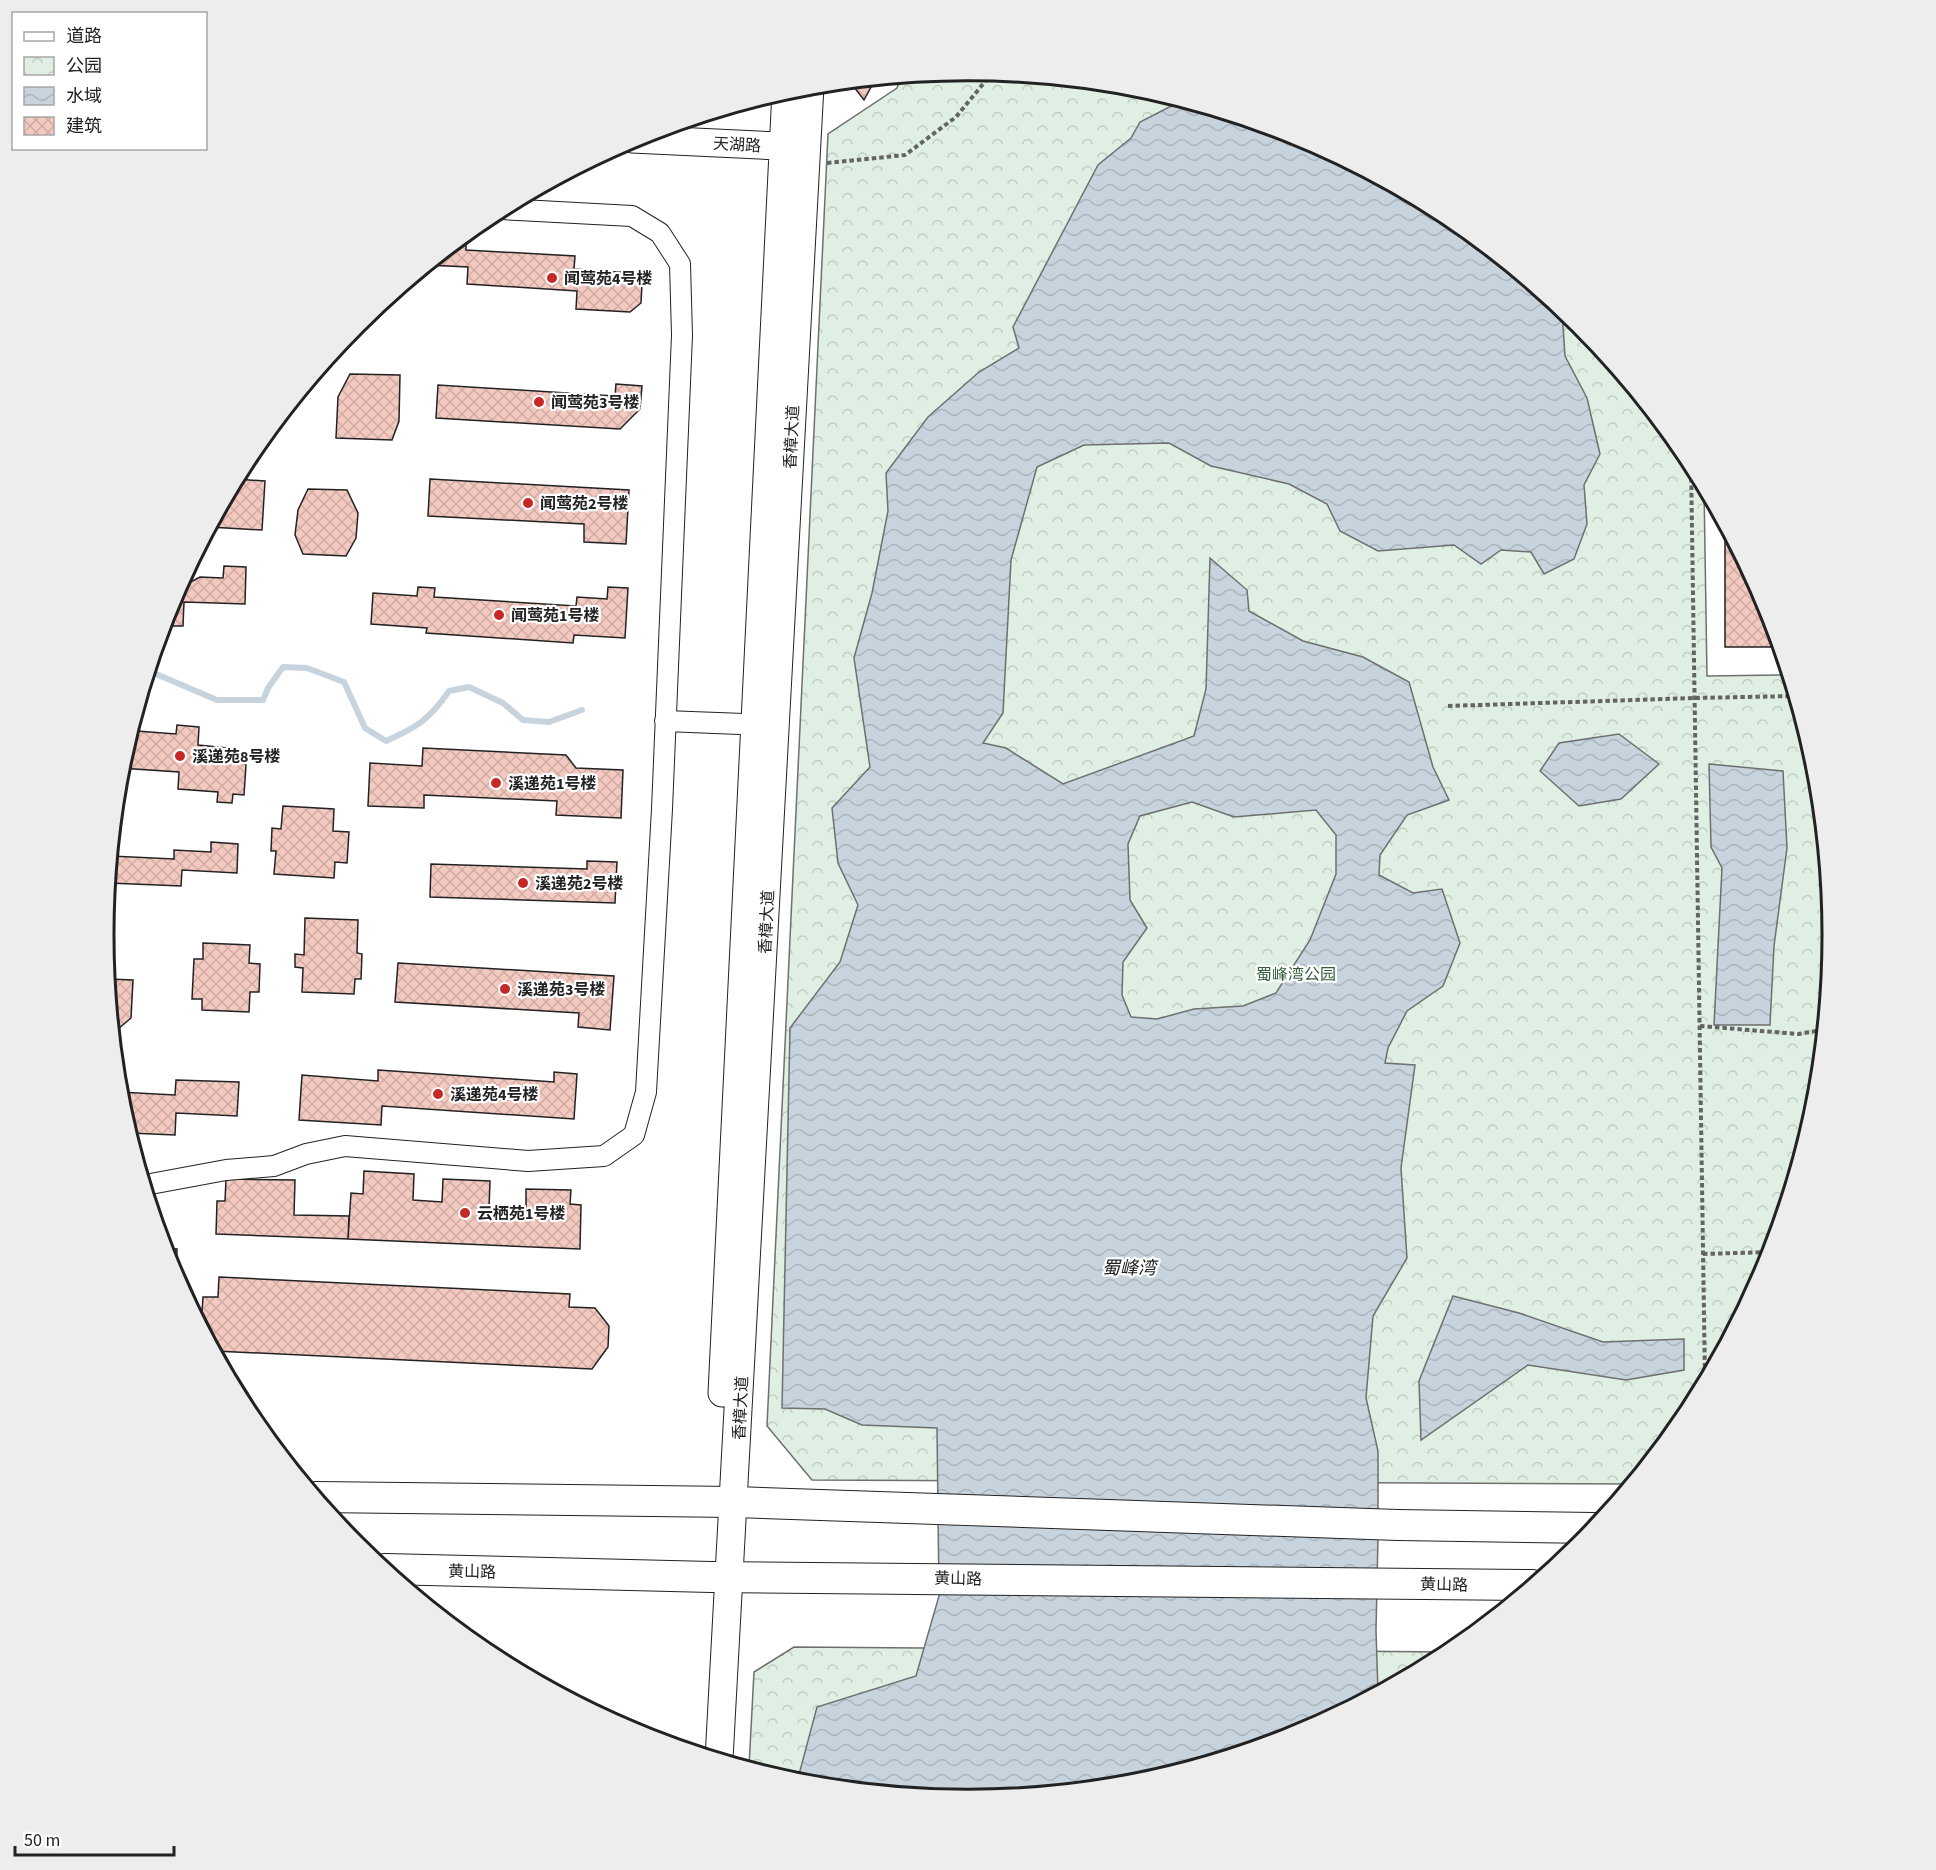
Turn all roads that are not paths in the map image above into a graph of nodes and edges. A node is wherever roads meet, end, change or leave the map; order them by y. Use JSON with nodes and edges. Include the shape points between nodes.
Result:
{"nodes":[{"id":1,"x":808,"y":96,"type":"edge"},
{"id":2,"x":788,"y":100,"type":"edge"},
{"id":3,"x":654,"y":141,"type":"edge"},
{"id":4,"x":799,"y":153,"type":"junction"},
{"id":5,"x":518,"y":210,"type":"edge"},
{"id":6,"x":665,"y":721,"type":"junction"},
{"id":7,"x":765,"y":725,"type":"junction"},
{"id":8,"x":151,"y":1184,"type":"edge"},
{"id":9,"x":325,"y":1497,"type":"edge"},
{"id":10,"x":725,"y":1503,"type":"junction"},
{"id":11,"x":1582,"y":1528,"type":"edge"},
{"id":12,"x":397,"y":1569,"type":"edge"},
{"id":13,"x":720,"y":1577,"type":"junction"},
{"id":14,"x":1522,"y":1585,"type":"edge"},
{"id":15,"x":704,"y":1747,"type":"edge"},
{"id":16,"x":719,"y":1752,"type":"edge"}],
"edges":[{"from":1,"to":4,"type":"street","name":"香樟大道"},
{"from":2,"to":4,"type":"street","name":"香樟大道"},
{"from":3,"to":4,"type":"street","name":"天湖路"},
{"from":4,"to":7,"type":"street","name":"香樟大道"},
{"from":5,"to":6,"type":"street","via":[[632,216],[660,232],[680,264],[682,335]]},
{"from":6,"to":7,"type":"street"},
{"from":6,"to":8,"type":"street","via":[[646,1092],[634,1135],[604,1156],[528,1161],[345,1146],[274,1166]]},
{"from":7,"to":10,"type":"street","name":"香樟大道"},
{"from":9,"to":10,"type":"main road"},
{"from":10,"to":11,"type":"main road"},
{"from":10,"to":13,"type":"street","name":"香樟大道"},
{"from":12,"to":13,"type":"main road","name":"黄山路"},
{"from":13,"to":14,"type":"main road","name":"黄山路"},
{"from":13,"to":15,"type":"street","name":"香樟大道"},
{"from":13,"to":16,"type":"street","name":"香樟大道"}]}
